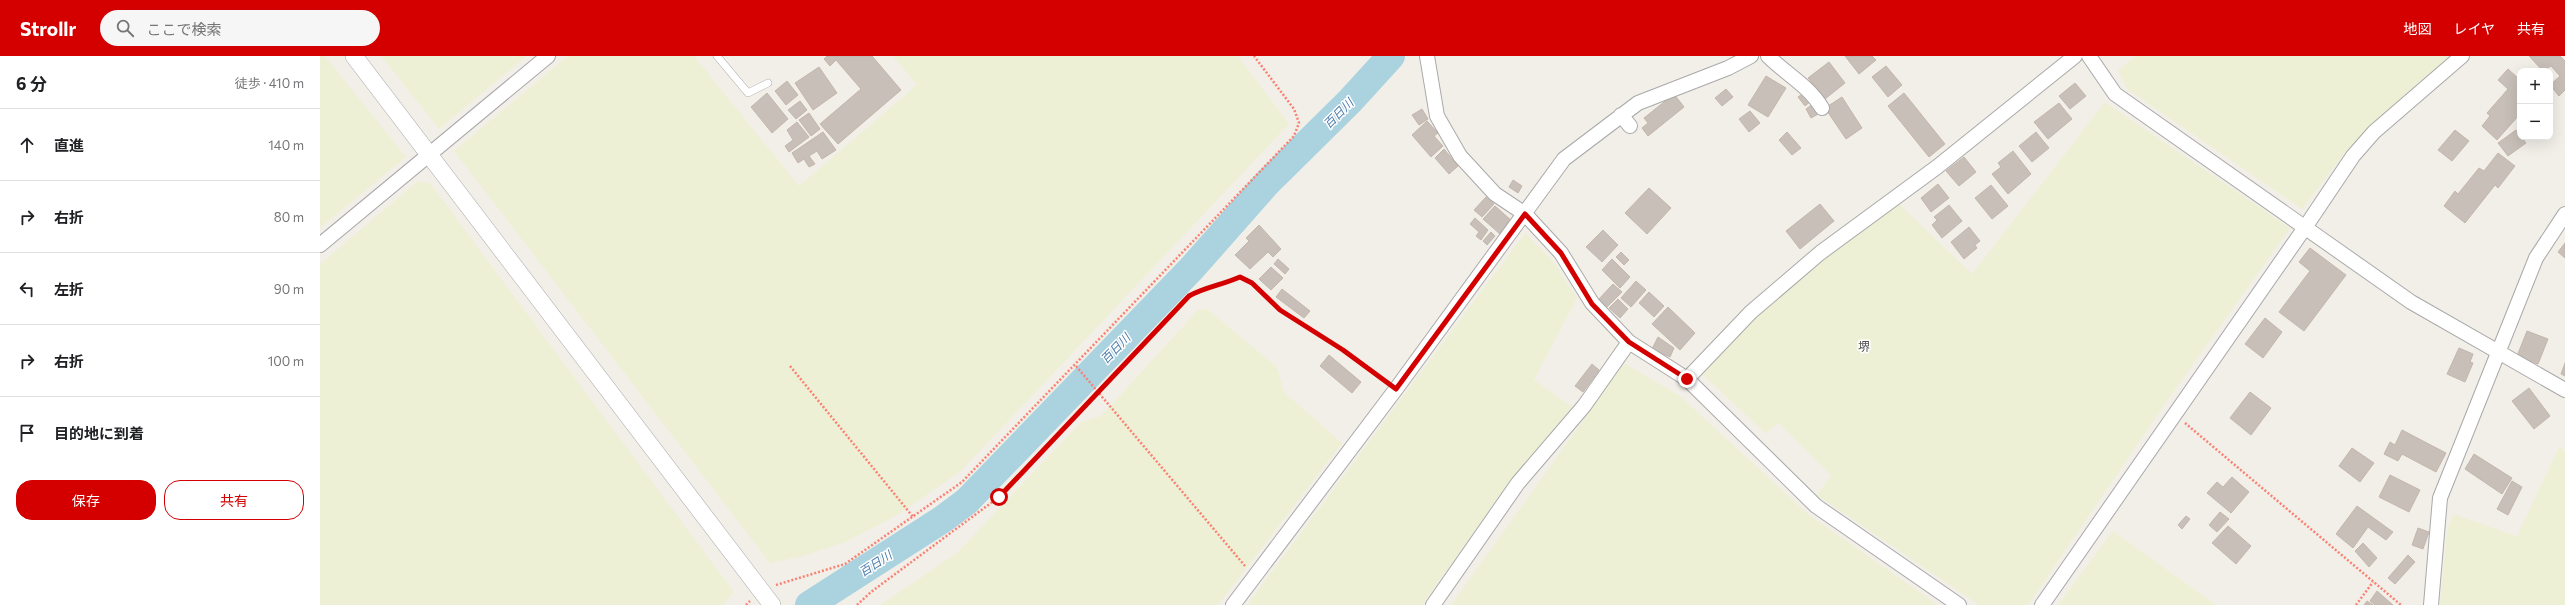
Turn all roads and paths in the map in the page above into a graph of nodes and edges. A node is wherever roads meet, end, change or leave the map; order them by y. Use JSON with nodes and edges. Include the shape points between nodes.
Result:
{"nodes":[{"id":1,"x":354,"y":56,"type":"edge"},
{"id":2,"x":548,"y":56,"type":"edge"},
{"id":3,"x":717,"y":56,"type":"edge"},
{"id":4,"x":1254,"y":56,"type":"edge"},
{"id":5,"x":1427,"y":56,"type":"edge"},
{"id":6,"x":1750,"y":56,"type":"edge"},
{"id":7,"x":1768,"y":56,"type":"edge"},
{"id":8,"x":2075,"y":56,"type":"edge"},
{"id":9,"x":2089,"y":56,"type":"edge"},
{"id":10,"x":2462,"y":56,"type":"edge"},
{"id":11,"x":768,"y":83,"type":"dead end"},
{"id":12,"x":1822,"y":108,"type":"dead end"},
{"id":13,"x":429,"y":154,"type":"junction"},
{"id":14,"x":1525,"y":214,"type":"junction"},
{"id":15,"x":2565,"y":214,"type":"edge"},
{"id":16,"x":2306,"y":226,"type":"junction"},
{"id":17,"x":320,"y":245,"type":"edge"},
{"id":18,"x":1629,"y":342,"type":"junction"},
{"id":19,"x":2498,"y":353,"type":"junction"},
{"id":20,"x":790,"y":366,"type":"dead end"},
{"id":21,"x":1076,"y":366,"type":"junction"},
{"id":22,"x":1687,"y":379,"type":"junction"},
{"id":23,"x":1396,"y":389,"type":"junction"},
{"id":24,"x":2565,"y":390,"type":"edge"},
{"id":25,"x":1097,"y":393,"type":"junction"},
{"id":26,"x":2176,"y":415,"type":"junction"},
{"id":27,"x":914,"y":518,"type":"junction"},
{"id":28,"x":1254,"y":577,"type":"junction"},
{"id":29,"x":2373,"y":582,"type":"junction"},
{"id":30,"x":768,"y":600,"type":"edge"},
{"id":31,"x":746,"y":605,"type":"edge"},
{"id":32,"x":857,"y":605,"type":"edge"},
{"id":33,"x":1233,"y":605,"type":"edge"},
{"id":34,"x":1433,"y":605,"type":"edge"},
{"id":35,"x":1959,"y":605,"type":"edge"},
{"id":36,"x":2042,"y":605,"type":"edge"},
{"id":37,"x":2356,"y":605,"type":"edge"},
{"id":38,"x":2401,"y":605,"type":"edge"},
{"id":39,"x":2431,"y":605,"type":"edge"}],
"edges":[{"from":1,"to":13,"type":"street"},
{"from":2,"to":13,"type":"street"},
{"from":3,"to":11,"type":"lane","via":[[748,93]]},
{"from":4,"to":21,"type":"path","via":[[1294,109],[1298,123],[1294,136]]},
{"from":5,"to":14,"type":"street","via":[[1437,116],[1452,144],[1469,168],[1495,194]]},
{"from":6,"to":14,"type":"street","via":[[1728,68],[1638,103],[1626,120],[1564,159]]},
{"from":7,"to":12,"type":"street","via":[[1790,77],[1808,88]]},
{"from":8,"to":22,"type":"street","via":[[1937,167],[1820,253],[1751,312]]},
{"from":9,"to":16,"type":"street","via":[[2115,94]]},
{"from":10,"to":16,"type":"street","via":[[2374,132],[2352,156]]},
{"from":13,"to":17,"type":"street"},
{"from":13,"to":30,"type":"street"},
{"from":14,"to":18,"type":"street","via":[[1561,253],[1592,304]]},
{"from":14,"to":23,"type":"street"},
{"from":15,"to":19,"type":"street","via":[[2536,258]]},
{"from":16,"to":19,"type":"street","via":[[2411,302]]},
{"from":16,"to":26,"type":"street"},
{"from":18,"to":22,"type":"street"},
{"from":18,"to":34,"type":"street","via":[[1584,406],[1518,483]]},
{"from":19,"to":24,"type":"street"},
{"from":19,"to":39,"type":"street","via":[[2440,498]]},
{"from":20,"to":27,"type":"path"},
{"from":21,"to":25,"type":"path"},
{"from":21,"to":27,"type":"path","via":[[962,482]]},
{"from":22,"to":35,"type":"street","via":[[1816,506]]},
{"from":23,"to":25,"type":"path","via":[[1343,350],[1280,310],[1252,283],[1240,277],[1189,296]]},
{"from":23,"to":28,"type":"street"},
{"from":25,"to":28,"type":"path"},
{"from":25,"to":32,"type":"path","via":[[999,497]]},
{"from":26,"to":29,"type":"path"},
{"from":26,"to":36,"type":"street"},
{"from":27,"to":30,"type":"path","via":[[845,564],[785,581]]},
{"from":28,"to":33,"type":"street"},
{"from":29,"to":37,"type":"path"},
{"from":29,"to":38,"type":"path"},
{"from":30,"to":31,"type":"path"}]}
